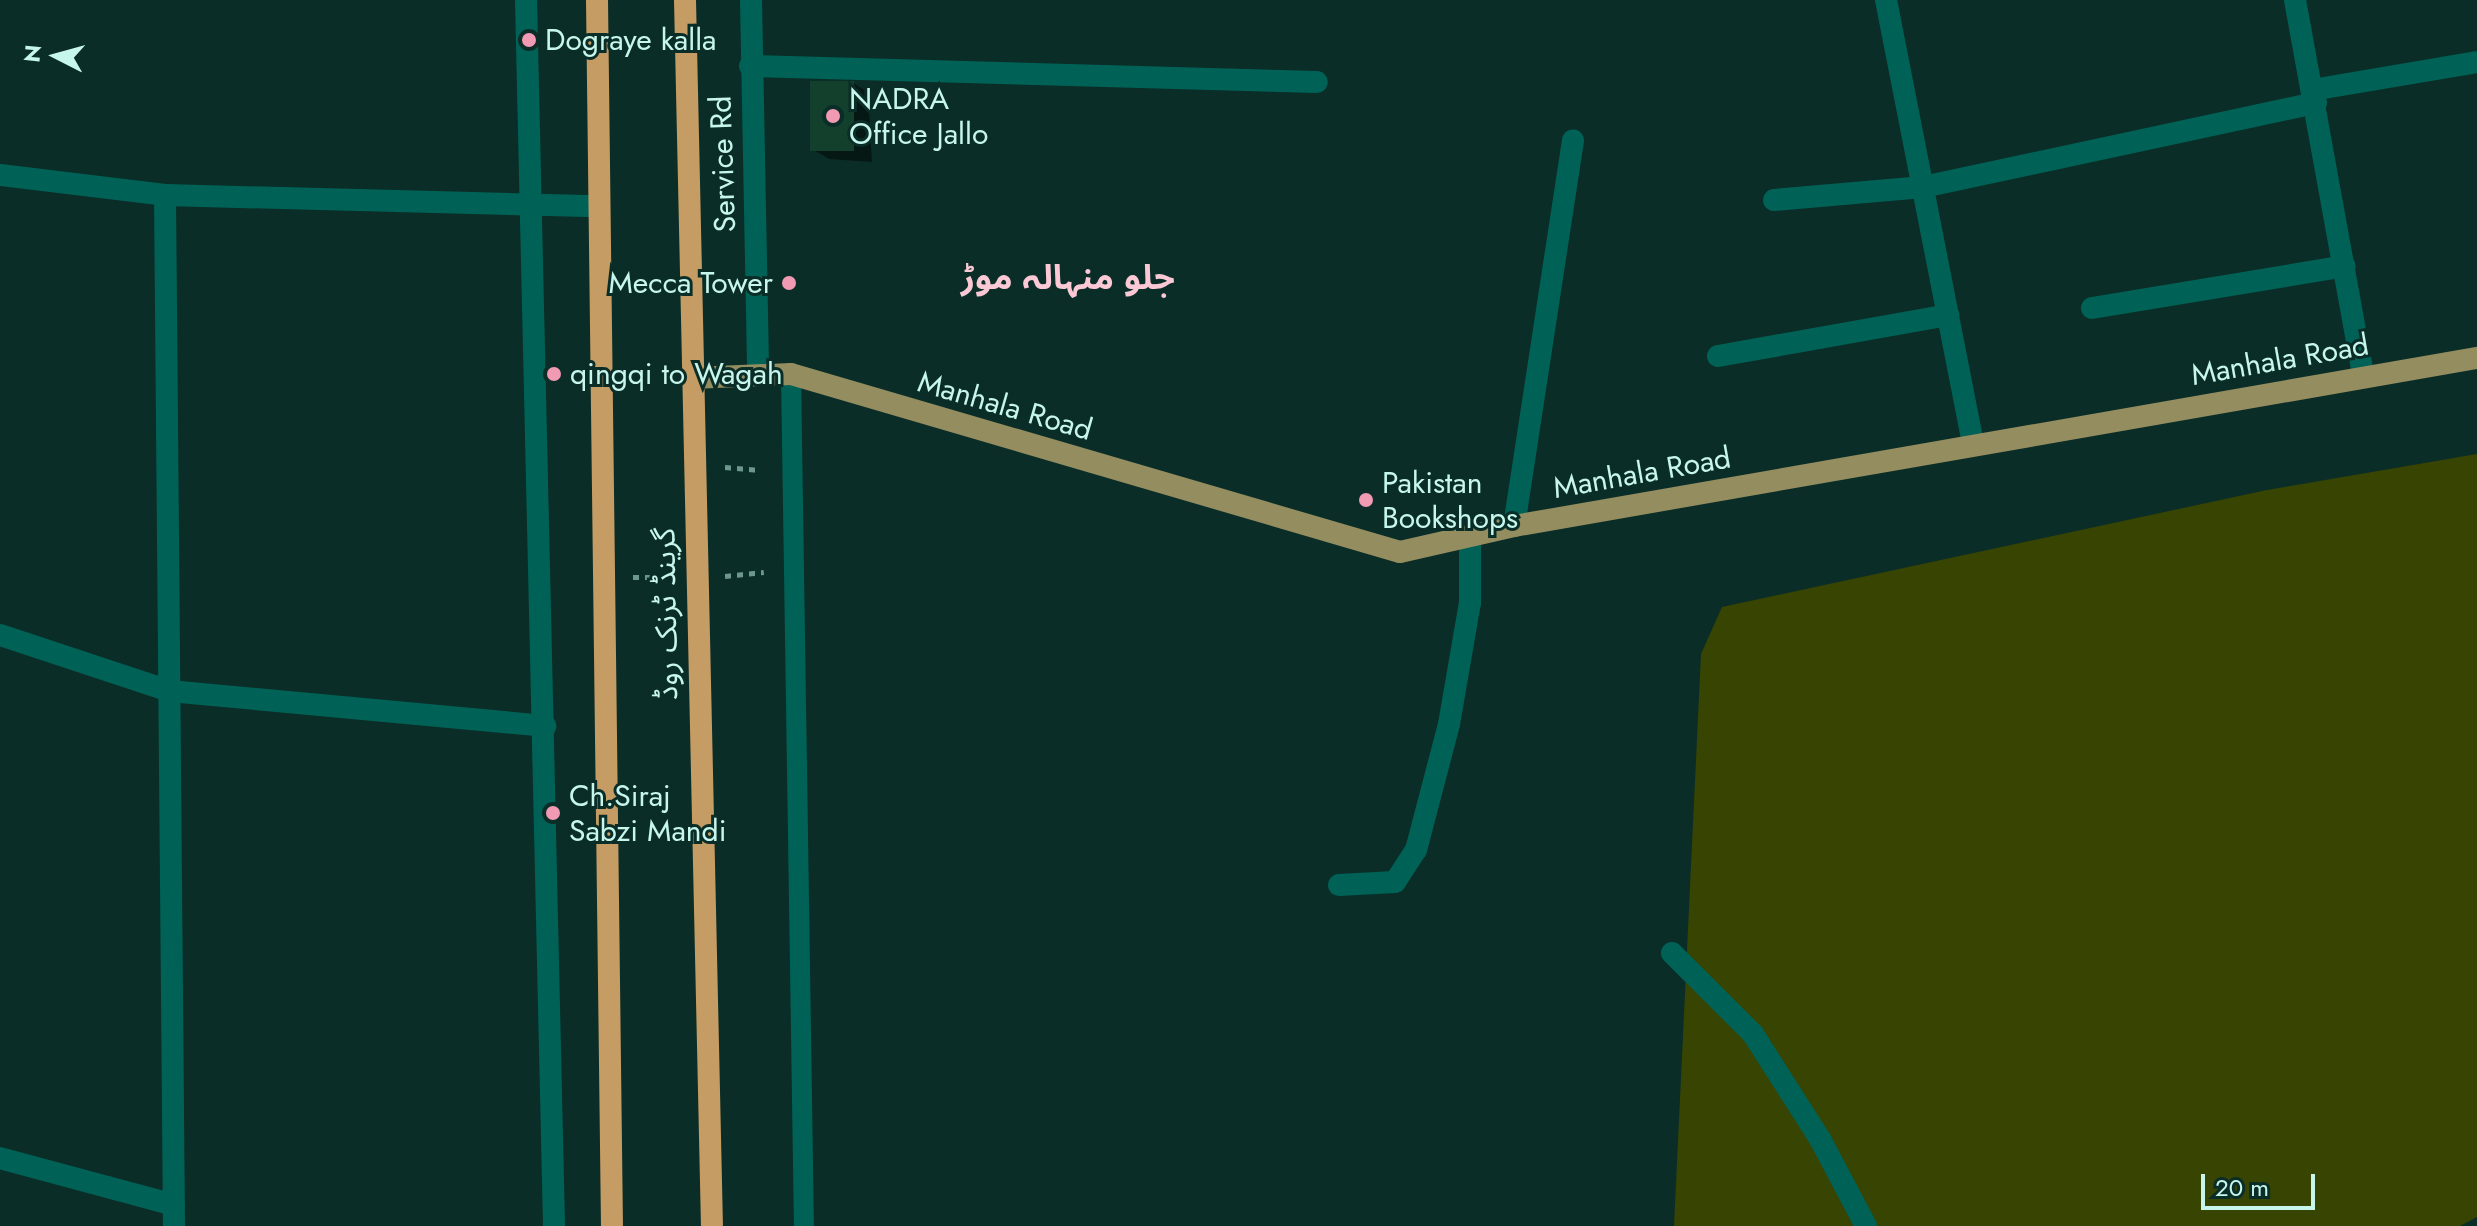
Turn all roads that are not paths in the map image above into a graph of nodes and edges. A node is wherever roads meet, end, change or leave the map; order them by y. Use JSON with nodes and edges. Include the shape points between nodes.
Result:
{"nodes":[{"id":1,"x":526,"y":0,"type":"edge"},
{"id":2,"x":597,"y":0,"type":"edge"},
{"id":3,"x":685,"y":0,"type":"edge"},
{"id":4,"x":751,"y":0,"type":"edge"},
{"id":5,"x":1886,"y":0,"type":"edge"},
{"id":6,"x":2295,"y":0,"type":"edge"},
{"id":7,"x":2477,"y":62,"type":"edge"},
{"id":8,"x":750,"y":66,"type":"junction"},
{"id":9,"x":1317,"y":82,"type":"dead end"},
{"id":10,"x":2314,"y":96,"type":"junction"},
{"id":11,"x":1573,"y":140,"type":"dead end"},
{"id":12,"x":0,"y":175,"type":"edge"},
{"id":13,"x":1923,"y":187,"type":"junction"},
{"id":14,"x":165,"y":195,"type":"junction"},
{"id":15,"x":1774,"y":200,"type":"dead end"},
{"id":16,"x":529,"y":206,"type":"junction"},
{"id":17,"x":597,"y":206,"type":"junction"},
{"id":18,"x":2345,"y":266,"type":"junction"},
{"id":19,"x":2092,"y":308,"type":"dead end"},
{"id":20,"x":1948,"y":315,"type":"junction"},
{"id":21,"x":1718,"y":356,"type":"dead end"},
{"id":22,"x":2477,"y":358,"type":"edge"},
{"id":23,"x":791,"y":374,"type":"junction"},
{"id":24,"x":758,"y":375,"type":"junction"},
{"id":25,"x":2363,"y":376,"type":"junction"},
{"id":26,"x":691,"y":378,"type":"junction"},
{"id":27,"x":1973,"y":445,"type":"junction"},
{"id":28,"x":1514,"y":526,"type":"junction"},
{"id":29,"x":1470,"y":536,"type":"junction"},
{"id":30,"x":0,"y":635,"type":"edge"},
{"id":31,"x":169,"y":691,"type":"junction"},
{"id":32,"x":545,"y":726,"type":"junction"},
{"id":33,"x":1339,"y":885,"type":"dead end"},
{"id":34,"x":1672,"y":953,"type":"dead end"},
{"id":35,"x":0,"y":1158,"type":"edge"},
{"id":36,"x":174,"y":1216,"type":"edge"},
{"id":37,"x":554,"y":1226,"type":"edge"},
{"id":38,"x":612,"y":1226,"type":"edge"},
{"id":39,"x":712,"y":1226,"type":"edge"},
{"id":40,"x":804,"y":1226,"type":"edge"},
{"id":41,"x":1866,"y":1226,"type":"edge"}],
"edges":[{"from":1,"to":16,"type":"street"},
{"from":2,"to":17,"type":"highway","name":"گرینڈ ٹرنک روڈ"},
{"from":3,"to":26,"type":"highway","name":"گرینڈ ٹرنک روڈ"},
{"from":4,"to":8,"type":"street","name":"Service Rd"},
{"from":5,"to":13,"type":"street"},
{"from":6,"to":10,"type":"street"},
{"from":7,"to":10,"type":"street"},
{"from":8,"to":9,"type":"street"},
{"from":8,"to":24,"type":"street","name":"Service Rd"},
{"from":10,"to":13,"type":"street"},
{"from":10,"to":18,"type":"street"},
{"from":11,"to":28,"type":"street"},
{"from":12,"to":14,"type":"street"},
{"from":13,"to":15,"type":"street"},
{"from":13,"to":20,"type":"street"},
{"from":14,"to":16,"type":"street"},
{"from":14,"to":31,"type":"street"},
{"from":16,"to":17,"type":"street"},
{"from":16,"to":32,"type":"street"},
{"from":17,"to":38,"type":"highway","name":"گرینڈ ٹرنک روڈ"},
{"from":18,"to":19,"type":"street"},
{"from":18,"to":25,"type":"street"},
{"from":20,"to":21,"type":"street"},
{"from":20,"to":27,"type":"street"},
{"from":22,"to":25,"type":"main road","name":"Manhala Road"},
{"from":23,"to":24,"type":"main road","name":"Manhala Road"},
{"from":23,"to":29,"type":"main road","name":"Manhala Road","via":[[1400,552]]},
{"from":23,"to":40,"type":"lane"},
{"from":24,"to":26,"type":"main road","name":"Manhala Road"},
{"from":25,"to":27,"type":"main road","name":"Manhala Road"},
{"from":26,"to":39,"type":"highway","name":"گرینڈ ٹرنک روڈ"},
{"from":27,"to":28,"type":"main road","name":"Manhala Road"},
{"from":28,"to":29,"type":"main road","name":"Manhala Road"},
{"from":29,"to":33,"type":"street","via":[[1470,603],[1449,724],[1416,850],[1395,882]]},
{"from":30,"to":31,"type":"street"},
{"from":31,"to":32,"type":"street"},
{"from":31,"to":36,"type":"street"},
{"from":32,"to":37,"type":"street"},
{"from":34,"to":41,"type":"street","via":[[1753,1034],[1820,1139]]},
{"from":35,"to":36,"type":"street"}]}
